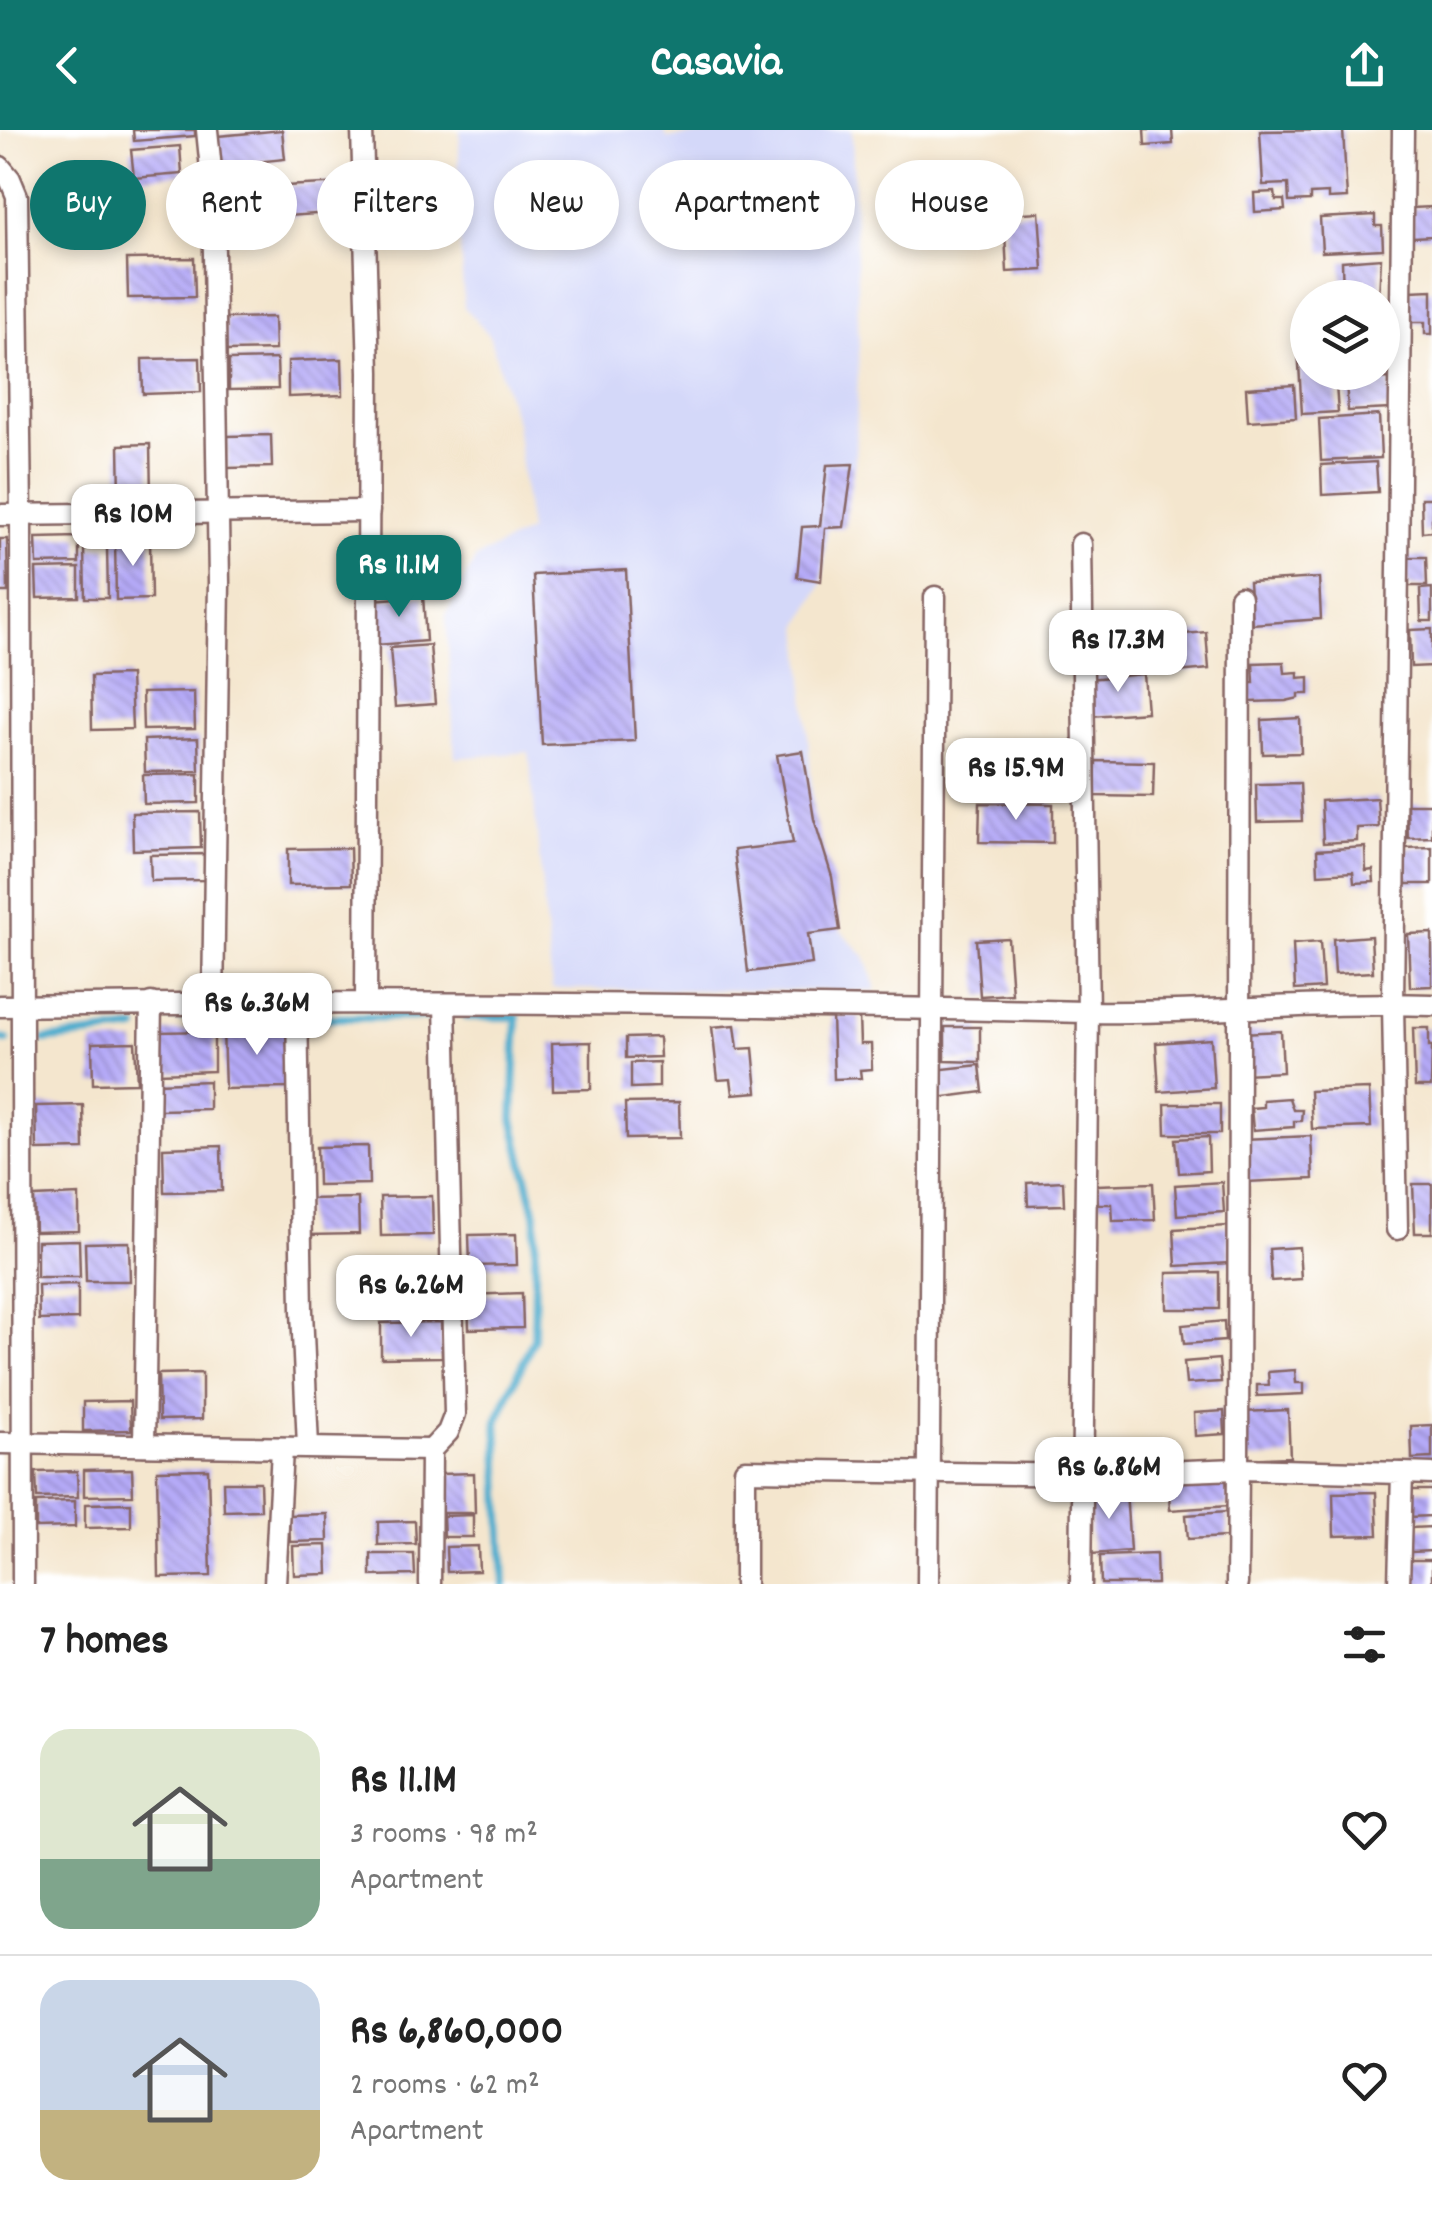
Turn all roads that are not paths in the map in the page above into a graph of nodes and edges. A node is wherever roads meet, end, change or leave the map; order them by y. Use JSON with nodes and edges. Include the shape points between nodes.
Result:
{"nodes":[{"id":1,"x":207,"y":130,"type":"edge"},
{"id":2,"x":362,"y":130,"type":"edge"},
{"id":3,"x":1403,"y":130,"type":"edge"},
{"id":4,"x":0,"y":167,"type":"edge"},
{"id":5,"x":369,"y":511,"type":"junction"},
{"id":6,"x":218,"y":513,"type":"junction"},
{"id":7,"x":11,"y":514,"type":"edge"},
{"id":8,"x":1081,"y":544,"type":"dead end"},
{"id":9,"x":935,"y":597,"type":"dead end"},
{"id":10,"x":1240,"y":597,"type":"dead end"},
{"id":11,"x":213,"y":1003,"type":"junction"},
{"id":12,"x":298,"y":1003,"type":"junction"},
{"id":13,"x":366,"y":1003,"type":"junction"},
{"id":14,"x":152,"y":1004,"type":"junction"},
{"id":15,"x":446,"y":1004,"type":"junction"},
{"id":16,"x":1393,"y":1004,"type":"junction"},
{"id":17,"x":1432,"y":1005,"type":"edge"},
{"id":18,"x":10,"y":1006,"type":"edge"},
{"id":19,"x":934,"y":1007,"type":"junction"},
{"id":20,"x":1237,"y":1008,"type":"junction"},
{"id":21,"x":1088,"y":1012,"type":"junction"},
{"id":22,"x":1397,"y":1229,"type":"dead end"},
{"id":23,"x":0,"y":1443,"type":"edge"},
{"id":24,"x":22,"y":1443,"type":"junction"},
{"id":25,"x":144,"y":1445,"type":"junction"},
{"id":26,"x":308,"y":1447,"type":"junction"},
{"id":27,"x":282,"y":1448,"type":"junction"},
{"id":28,"x":431,"y":1450,"type":"junction"},
{"id":29,"x":1238,"y":1469,"type":"junction"},
{"id":30,"x":931,"y":1473,"type":"junction"},
{"id":31,"x":1402,"y":1473,"type":"junction"},
{"id":32,"x":1432,"y":1474,"type":"edge"},
{"id":33,"x":1083,"y":1475,"type":"junction"},
{"id":34,"x":23,"y":1584,"type":"edge"},
{"id":35,"x":275,"y":1584,"type":"edge"},
{"id":36,"x":430,"y":1584,"type":"edge"},
{"id":37,"x":745,"y":1584,"type":"edge"},
{"id":38,"x":928,"y":1584,"type":"edge"},
{"id":39,"x":1081,"y":1584,"type":"edge"},
{"id":40,"x":1237,"y":1584,"type":"edge"},
{"id":41,"x":1399,"y":1584,"type":"edge"}],
"edges":[{"from":1,"to":6,"type":"street"},
{"from":2,"to":5,"type":"street"},
{"from":3,"to":16,"type":"street"},
{"from":4,"to":7,"type":"street","via":[[17,196]]},
{"from":5,"to":6,"type":"street"},
{"from":5,"to":13,"type":"street"},
{"from":6,"to":7,"type":"street"},
{"from":6,"to":11,"type":"street"},
{"from":7,"to":18,"type":"street"},
{"from":8,"to":21,"type":"street"},
{"from":9,"to":19,"type":"street"},
{"from":10,"to":20,"type":"street"},
{"from":11,"to":12,"type":"street"},
{"from":11,"to":14,"type":"street"},
{"from":12,"to":13,"type":"street"},
{"from":12,"to":26,"type":"street"},
{"from":13,"to":15,"type":"street"},
{"from":14,"to":18,"type":"street"},
{"from":14,"to":25,"type":"street"},
{"from":15,"to":19,"type":"street"},
{"from":15,"to":28,"type":"street","via":[[455,1414]]},
{"from":16,"to":17,"type":"street"},
{"from":16,"to":20,"type":"street"},
{"from":16,"to":22,"type":"street"},
{"from":18,"to":24,"type":"street"},
{"from":19,"to":21,"type":"street"},
{"from":19,"to":30,"type":"street"},
{"from":20,"to":21,"type":"street"},
{"from":20,"to":29,"type":"street"},
{"from":21,"to":33,"type":"street"},
{"from":23,"to":24,"type":"street"},
{"from":24,"to":25,"type":"street"},
{"from":24,"to":34,"type":"street"},
{"from":25,"to":27,"type":"street"},
{"from":26,"to":27,"type":"street"},
{"from":26,"to":28,"type":"street"},
{"from":27,"to":35,"type":"street"},
{"from":28,"to":36,"type":"street"},
{"from":29,"to":31,"type":"street"},
{"from":29,"to":33,"type":"street"},
{"from":29,"to":40,"type":"street"},
{"from":30,"to":33,"type":"street"},
{"from":30,"to":37,"type":"street","via":[[745,1470]]},
{"from":30,"to":38,"type":"street"},
{"from":31,"to":32,"type":"street"},
{"from":31,"to":41,"type":"street"},
{"from":33,"to":39,"type":"street"}]}
